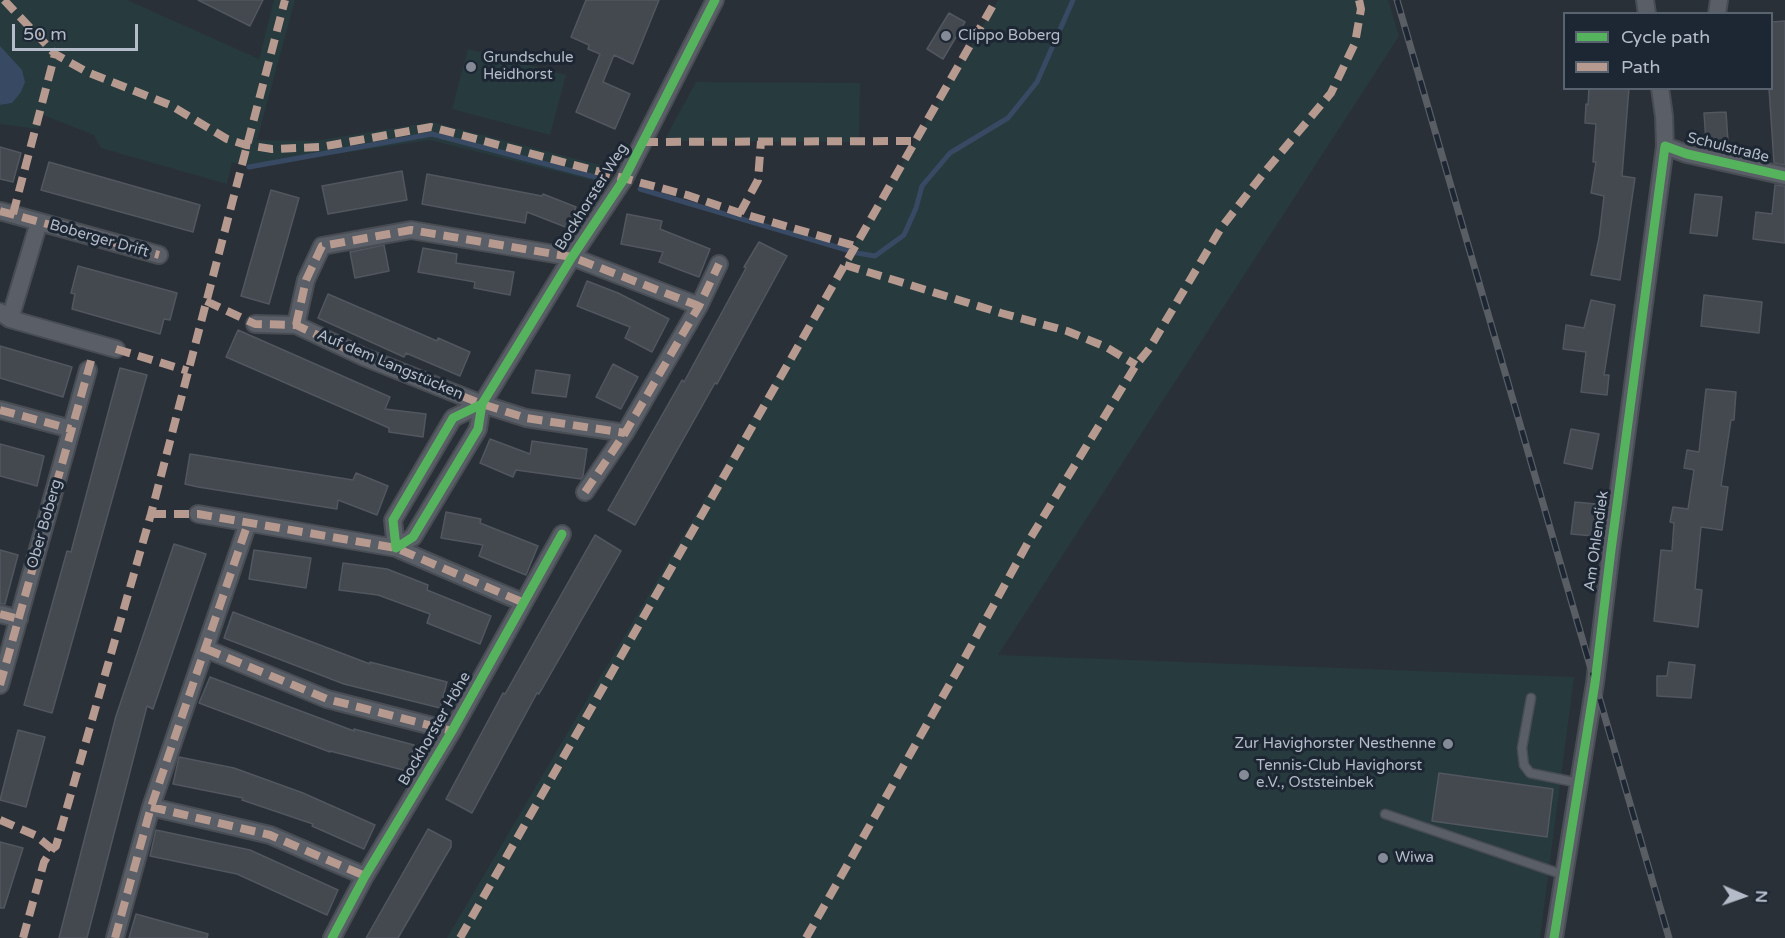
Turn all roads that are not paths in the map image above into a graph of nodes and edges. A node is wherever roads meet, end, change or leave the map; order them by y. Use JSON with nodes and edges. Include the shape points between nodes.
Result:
{"nodes":[{"id":1,"x":715,"y":0,"type":"edge"},
{"id":2,"x":1660,"y":90,"type":"edge"},
{"id":3,"x":1665,"y":146,"type":"junction"},
{"id":4,"x":1785,"y":176,"type":"edge"},
{"id":5,"x":0,"y":211,"type":"edge"},
{"id":6,"x":39,"y":222,"type":"junction"},
{"id":7,"x":159,"y":255,"type":"dead end"},
{"id":8,"x":572,"y":257,"type":"junction"},
{"id":9,"x":719,"y":264,"type":"dead end"},
{"id":10,"x":699,"y":306,"type":"junction"},
{"id":11,"x":5,"y":316,"type":"edge"},
{"id":12,"x":255,"y":324,"type":"dead end"},
{"id":13,"x":296,"y":325,"type":"junction"},
{"id":14,"x":116,"y":349,"type":"dead end"},
{"id":15,"x":88,"y":370,"type":"dead end"},
{"id":16,"x":482,"y":404,"type":"junction"},
{"id":17,"x":0,"y":410,"type":"edge"},
{"id":18,"x":71,"y":429,"type":"junction"},
{"id":19,"x":625,"y":433,"type":"junction"},
{"id":20,"x":585,"y":492,"type":"dead end"},
{"id":21,"x":198,"y":514,"type":"dead end"},
{"id":22,"x":248,"y":523,"type":"junction"},
{"id":23,"x":562,"y":534,"type":"dead end"},
{"id":24,"x":396,"y":548,"type":"junction"},
{"id":25,"x":522,"y":602,"type":"junction"},
{"id":26,"x":0,"y":614,"type":"edge"},
{"id":27,"x":18,"y":619,"type":"junction"},
{"id":28,"x":206,"y":649,"type":"junction"},
{"id":29,"x":0,"y":685,"type":"edge"},
{"id":30,"x":1531,"y":698,"type":"dead end"},
{"id":31,"x":452,"y":731,"type":"junction"},
{"id":32,"x":1579,"y":783,"type":"junction"},
{"id":33,"x":150,"y":807,"type":"junction"},
{"id":34,"x":1385,"y":814,"type":"dead end"},
{"id":35,"x":1564,"y":875,"type":"junction"},
{"id":36,"x":366,"y":876,"type":"junction"},
{"id":37,"x":115,"y":938,"type":"edge"},
{"id":38,"x":332,"y":938,"type":"edge"},
{"id":39,"x":1554,"y":938,"type":"edge"}],
"edges":[{"from":1,"to":8,"type":"street","name":"Bockhorster Weg","via":[[624,180]]},
{"from":2,"to":3,"type":"street","name":"Am Ohlendiek"},
{"from":3,"to":4,"type":"street","name":"Schulstraße"},
{"from":3,"to":32,"type":"street","name":"Am Ohlendiek"},
{"from":5,"to":6,"type":"street","name":"Boberger Drift"},
{"from":6,"to":7,"type":"street","name":"Boberger Drift"},
{"from":6,"to":11,"type":"street","name":"Boberger Drift"},
{"from":8,"to":10,"type":"street"},
{"from":8,"to":13,"type":"street","via":[[411,231],[322,246],[306,280]]},
{"from":8,"to":16,"type":"street","name":"Bockhorster Weg"},
{"from":9,"to":10,"type":"street"},
{"from":10,"to":19,"type":"street"},
{"from":11,"to":14,"type":"street","name":"Boberger Drift"},
{"from":12,"to":13,"type":"street","name":"Auf dem Langstücken"},
{"from":13,"to":16,"type":"street","name":"Auf dem Langstücken"},
{"from":15,"to":18,"type":"street","name":"Ober Boberg"},
{"from":16,"to":19,"type":"street","name":"Auf dem Langstücken","via":[[526,418]]},
{"from":16,"to":24,"type":"street","name":"Bockhorster Weg","via":[[478,429],[413,537]]},
{"from":16,"to":24,"type":"street","via":[[453,418],[393,520]]},
{"from":17,"to":18,"type":"street"},
{"from":18,"to":27,"type":"street","name":"Ober Boberg"},
{"from":19,"to":20,"type":"street"},
{"from":21,"to":22,"type":"street"},
{"from":22,"to":24,"type":"street"},
{"from":22,"to":28,"type":"street"},
{"from":23,"to":25,"type":"street","name":"Bockhorster Höhe"},
{"from":24,"to":25,"type":"street"},
{"from":25,"to":31,"type":"street","name":"Bockhorster Höhe"},
{"from":26,"to":27,"type":"street"},
{"from":27,"to":29,"type":"street","name":"Ober Boberg"},
{"from":28,"to":31,"type":"street","name":"Bockhorster Höhe","via":[[327,699]]},
{"from":28,"to":33,"type":"street"},
{"from":30,"to":32,"type":"lane","via":[[1522,748],[1524,765],[1530,773]]},
{"from":31,"to":36,"type":"street","name":"Bockhorster Höhe"},
{"from":32,"to":35,"type":"street","name":"Am Ohlendiek"},
{"from":33,"to":36,"type":"street","via":[[270,834]]},
{"from":33,"to":37,"type":"street"},
{"from":34,"to":35,"type":"lane"},
{"from":35,"to":39,"type":"street","name":"Am Ohlendiek"},
{"from":36,"to":38,"type":"street","name":"Bockhorster Höhe"}]}
